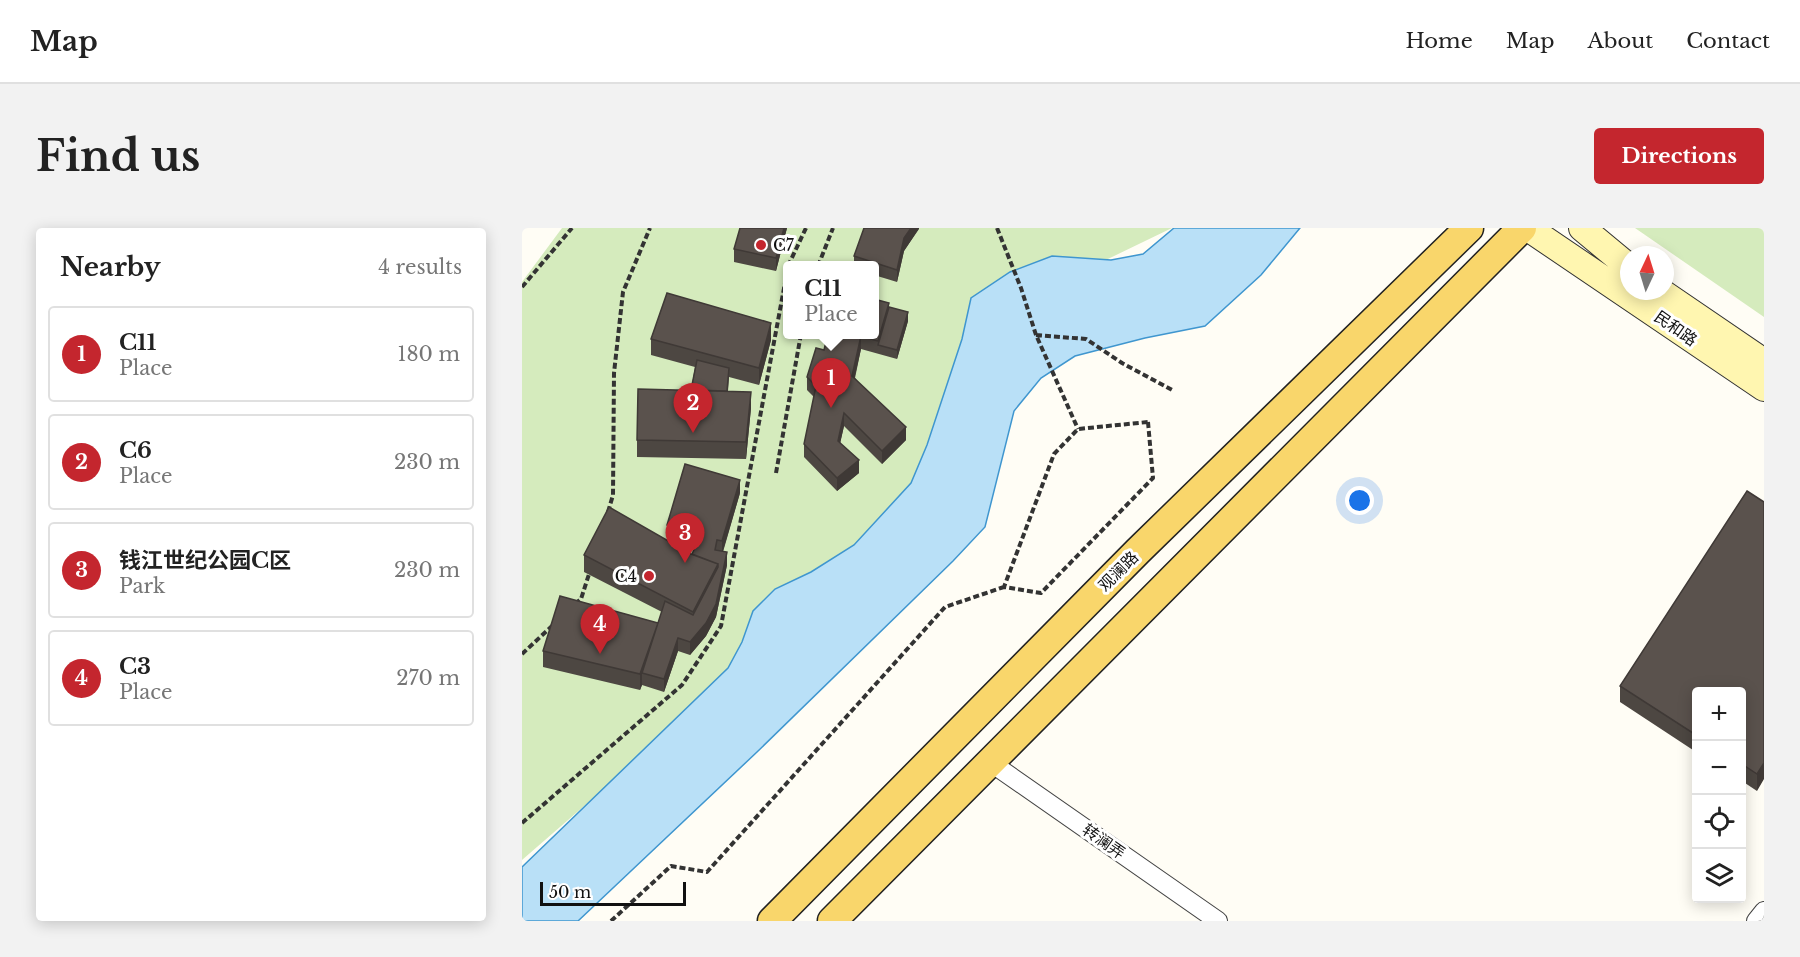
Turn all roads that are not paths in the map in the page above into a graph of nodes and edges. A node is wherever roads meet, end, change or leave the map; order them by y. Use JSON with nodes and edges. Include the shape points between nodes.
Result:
{"nodes":[{"id":1,"x":1469,"y":228,"type":"edge"},
{"id":2,"x":1522,"y":228,"type":"edge"},
{"id":3,"x":1528,"y":228,"type":"edge"},
{"id":4,"x":1582,"y":228,"type":"edge"},
{"id":5,"x":1620,"y":260,"type":"edge"},
{"id":6,"x":1673,"y":300,"type":"edge"},
{"id":7,"x":1764,"y":362,"type":"edge"},
{"id":8,"x":1764,"y":388,"type":"edge"},
{"id":9,"x":990,"y":762,"type":"junction"},
{"id":10,"x":1764,"y":911,"type":"edge"},
{"id":11,"x":772,"y":921,"type":"edge"},
{"id":12,"x":832,"y":921,"type":"edge"},
{"id":13,"x":1218,"y":921,"type":"edge"},
{"id":14,"x":1756,"y":921,"type":"edge"}],
"edges":[{"from":1,"to":11,"type":"main road","name":"观澜路","via":[[1138,551]]},
{"from":2,"to":9,"type":"main road"},
{"from":3,"to":8,"type":"main road","name":"民和路"},
{"from":4,"to":5,"type":"main road"},
{"from":6,"to":7,"type":"main road","name":"民和路"},
{"from":9,"to":12,"type":"main road"},
{"from":9,"to":13,"type":"street","name":"转澜弄"},
{"from":10,"to":14,"type":"street"}]}
